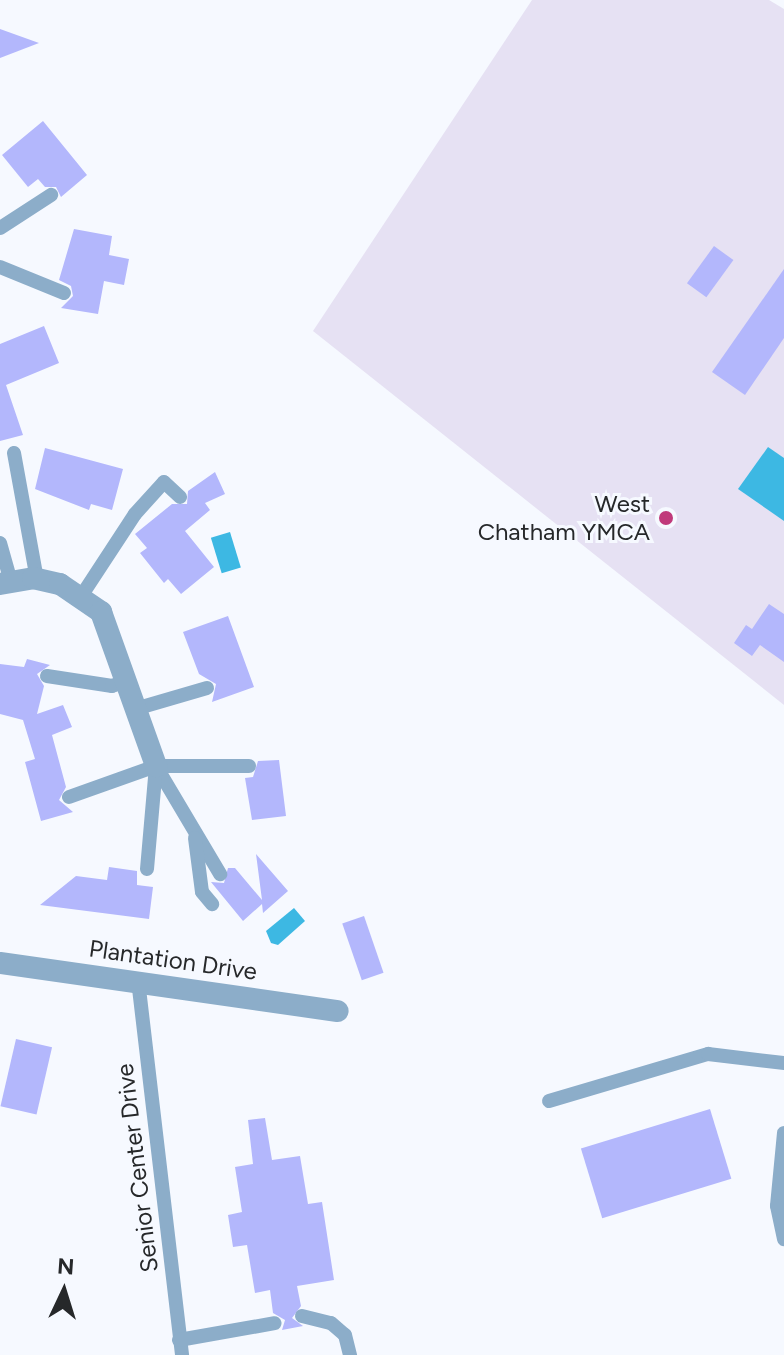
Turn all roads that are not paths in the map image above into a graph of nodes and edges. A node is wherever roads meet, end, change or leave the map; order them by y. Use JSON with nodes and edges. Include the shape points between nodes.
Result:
{"nodes":[{"id":1,"x":51,"y":195,"type":"dead end"},
{"id":2,"x":0,"y":228,"type":"edge"},
{"id":3,"x":0,"y":267,"type":"edge"},
{"id":4,"x":64,"y":293,"type":"dead end"},
{"id":5,"x":14,"y":453,"type":"dead end"},
{"id":6,"x":180,"y":497,"type":"dead end"},
{"id":7,"x":0,"y":543,"type":"edge"},
{"id":8,"x":37,"y":579,"type":"junction"},
{"id":9,"x":6,"y":583,"type":"edge"},
{"id":10,"x":80,"y":598,"type":"junction"},
{"id":11,"x":47,"y":676,"type":"dead end"},
{"id":12,"x":126,"y":681,"type":"junction"},
{"id":13,"x":207,"y":688,"type":"dead end"},
{"id":14,"x":135,"y":709,"type":"junction"},
{"id":15,"x":156,"y":766,"type":"junction"},
{"id":16,"x":249,"y":766,"type":"dead end"},
{"id":17,"x":69,"y":797,"type":"dead end"},
{"id":18,"x":194,"y":830,"type":"junction"},
{"id":19,"x":147,"y":869,"type":"dead end"},
{"id":20,"x":220,"y":874,"type":"dead end"},
{"id":21,"x":212,"y":904,"type":"dead end"},
{"id":22,"x":0,"y":963,"type":"edge"},
{"id":23,"x":138,"y":980,"type":"junction"},
{"id":24,"x":338,"y":1011,"type":"dead end"},
{"id":25,"x":784,"y":1063,"type":"edge"},
{"id":26,"x":549,"y":1101,"type":"dead end"},
{"id":27,"x":784,"y":1133,"type":"edge"},
{"id":28,"x":784,"y":1239,"type":"edge"},
{"id":29,"x":302,"y":1316,"type":"dead end"},
{"id":30,"x":275,"y":1323,"type":"dead end"},
{"id":31,"x":180,"y":1349,"type":"edge"},
{"id":32,"x":350,"y":1355,"type":"edge"}],
"edges":[{"from":1,"to":2,"type":"lane"},
{"from":3,"to":4,"type":"lane"},
{"from":5,"to":8,"type":"lane"},
{"from":6,"to":10,"type":"lane","via":[[164,482],[109,550]]},
{"from":7,"to":9,"type":"lane"},
{"from":8,"to":9,"type":"street"},
{"from":8,"to":10,"type":"street","via":[[60,584]]},
{"from":10,"to":12,"type":"street","via":[[101,612]]},
{"from":11,"to":12,"type":"lane","via":[[112,686]]},
{"from":12,"to":14,"type":"street"},
{"from":13,"to":14,"type":"lane"},
{"from":14,"to":15,"type":"street"},
{"from":15,"to":16,"type":"lane"},
{"from":15,"to":17,"type":"lane"},
{"from":15,"to":18,"type":"lane"},
{"from":15,"to":19,"type":"lane"},
{"from":18,"to":20,"type":"lane"},
{"from":18,"to":21,"type":"lane","via":[[202,892]]},
{"from":22,"to":23,"type":"street","name":"Plantation Drive"},
{"from":23,"to":24,"type":"street","name":"Plantation Drive"},
{"from":23,"to":31,"type":"lane","name":"Senior Center Drive"},
{"from":25,"to":26,"type":"lane","via":[[708,1054]]},
{"from":27,"to":28,"type":"lane","via":[[777,1206]]},
{"from":29,"to":32,"type":"lane","via":[[331,1323],[345,1335]]},
{"from":30,"to":31,"type":"lane"}]}
